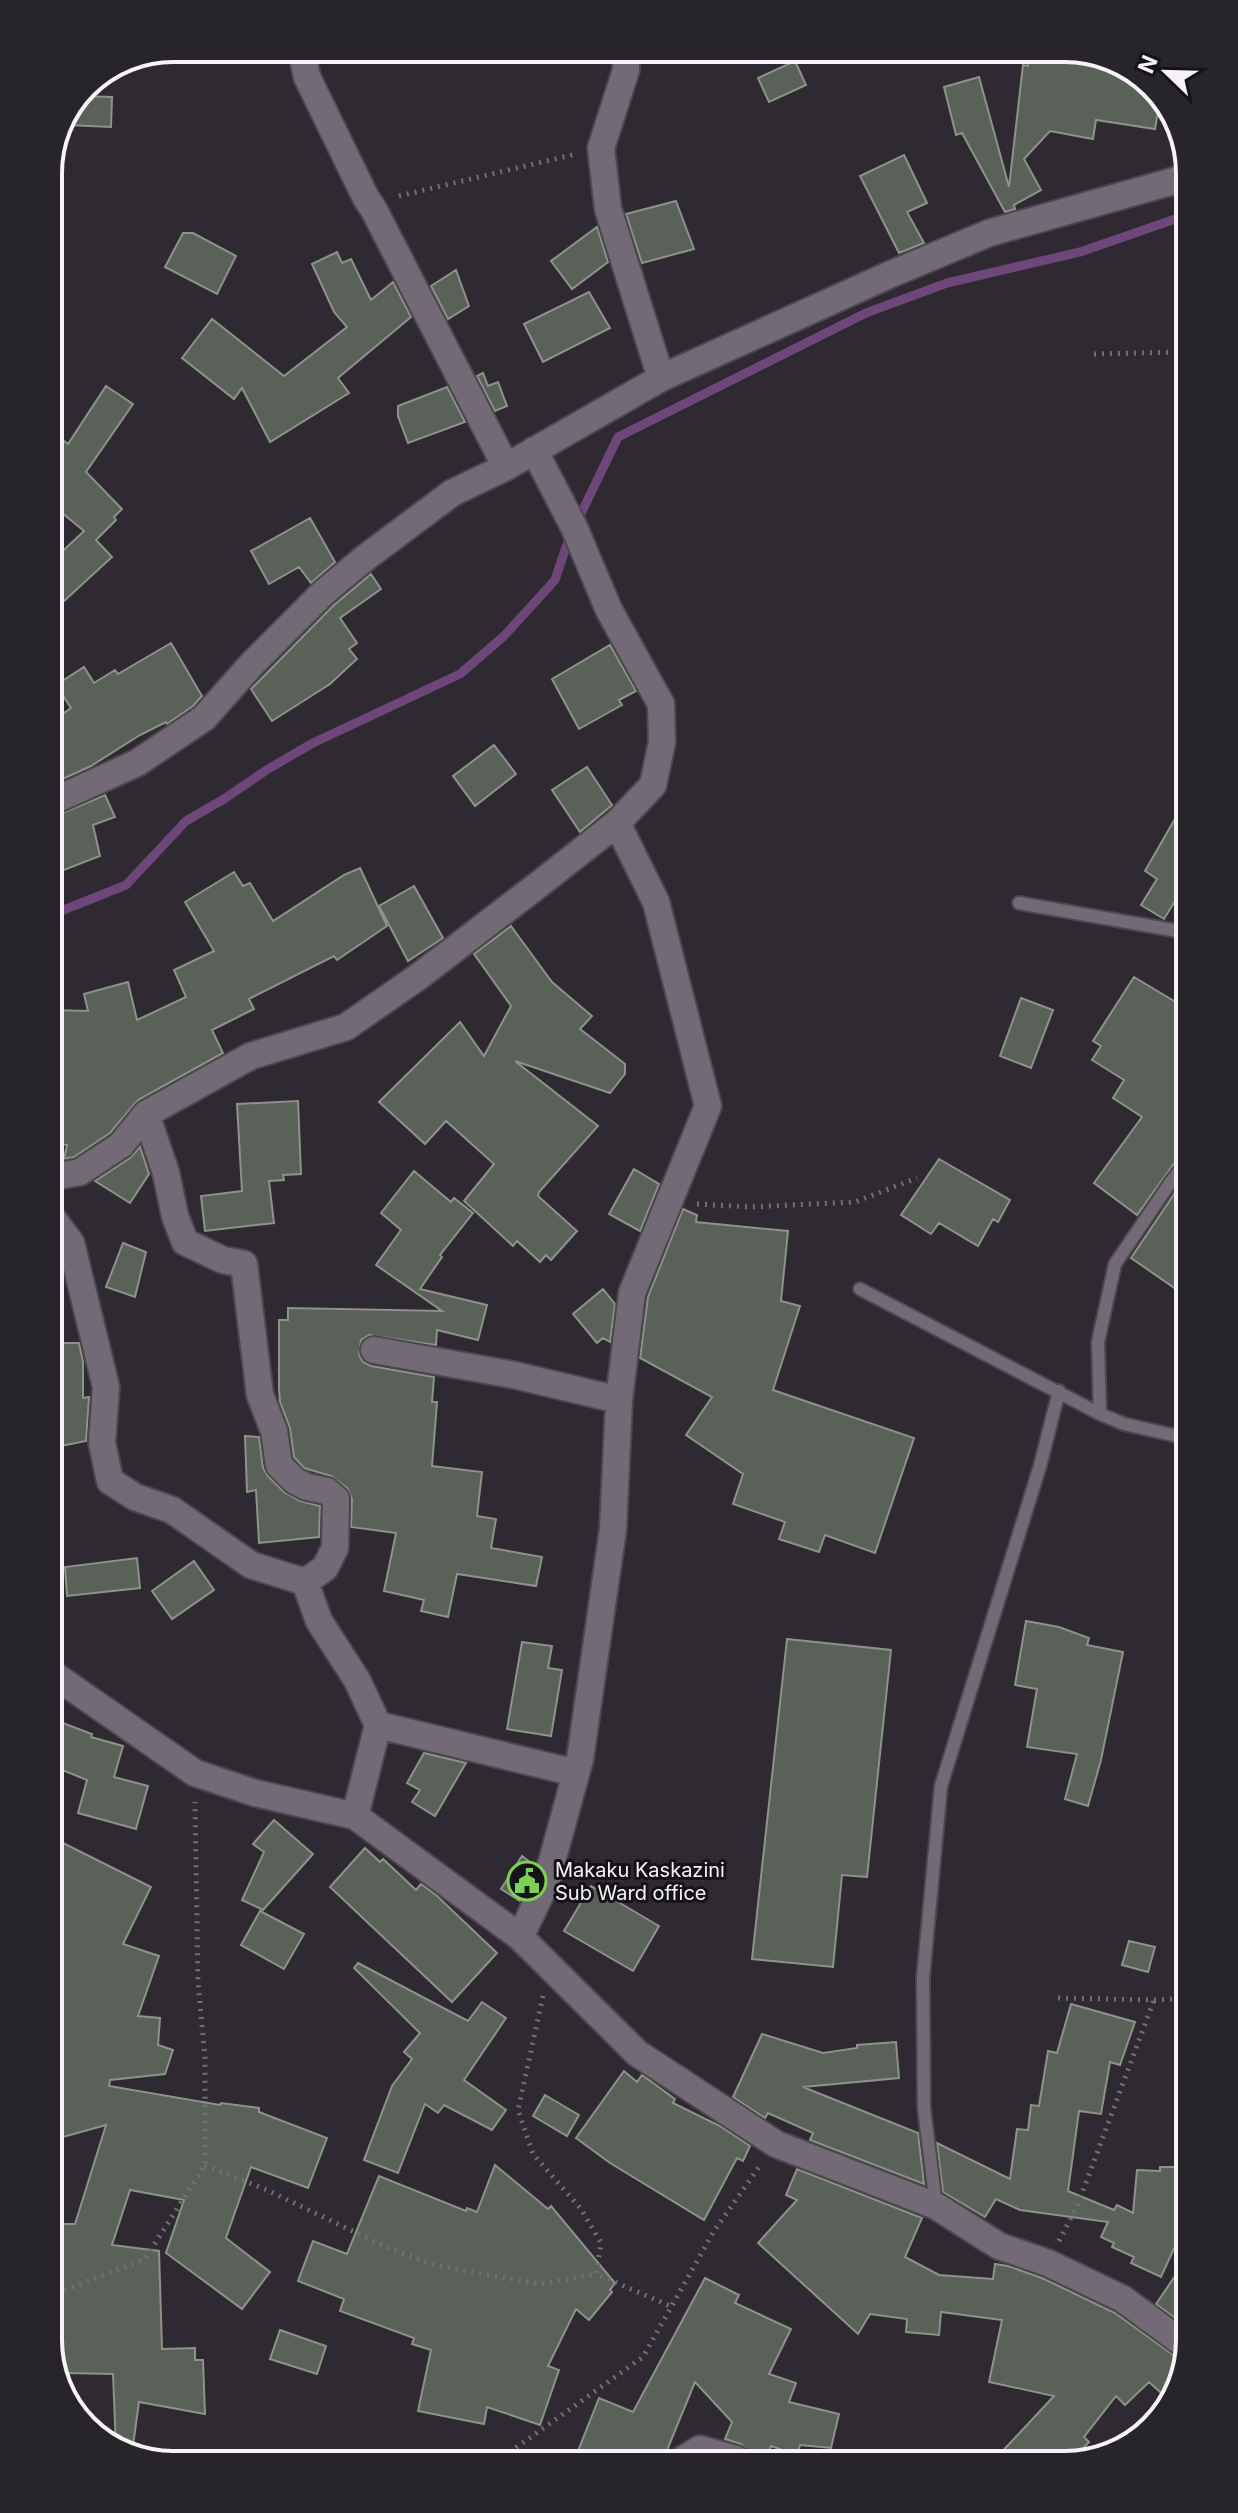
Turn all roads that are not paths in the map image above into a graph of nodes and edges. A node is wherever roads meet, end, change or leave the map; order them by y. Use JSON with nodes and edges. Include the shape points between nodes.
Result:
{"nodes":[{"id":1,"x":304,"y":62,"type":"edge"},
{"id":2,"x":626,"y":62,"type":"edge"},
{"id":3,"x":1176,"y":180,"type":"edge"},
{"id":4,"x":661,"y":378,"type":"junction"},
{"id":5,"x":534,"y":450,"type":"junction"},
{"id":6,"x":506,"y":467,"type":"junction"},
{"id":7,"x":62,"y":797,"type":"edge"},
{"id":8,"x":617,"y":823,"type":"junction"},
{"id":9,"x":1019,"y":903,"type":"dead end"},
{"id":10,"x":1176,"y":931,"type":"edge"},
{"id":11,"x":146,"y":1114,"type":"junction"},
{"id":12,"x":62,"y":1175,"type":"edge"},
{"id":13,"x":1176,"y":1175,"type":"edge"},
{"id":14,"x":62,"y":1231,"type":"edge"},
{"id":15,"x":860,"y":1289,"type":"dead end"},
{"id":16,"x":374,"y":1350,"type":"dead end"},
{"id":17,"x":1059,"y":1391,"type":"junction"},
{"id":18,"x":619,"y":1400,"type":"junction"},
{"id":19,"x":1100,"y":1414,"type":"junction"},
{"id":20,"x":1176,"y":1436,"type":"edge"},
{"id":21,"x":305,"y":1582,"type":"junction"},
{"id":22,"x":62,"y":1681,"type":"edge"},
{"id":23,"x":378,"y":1725,"type":"junction"},
{"id":24,"x":576,"y":1773,"type":"junction"},
{"id":25,"x":355,"y":1816,"type":"junction"},
{"id":26,"x":520,"y":1937,"type":"junction"},
{"id":27,"x":936,"y":2206,"type":"junction"},
{"id":28,"x":1176,"y":2338,"type":"edge"}],
"edges":[{"from":1,"to":6,"type":"street","via":[[366,198]]},
{"from":2,"to":4,"type":"street","via":[[601,148],[608,209]]},
{"from":3,"to":4,"type":"street","via":[[989,233]]},
{"from":4,"to":5,"type":"street"},
{"from":5,"to":6,"type":"street"},
{"from":5,"to":8,"type":"street","via":[[609,610],[661,704],[662,742],[653,785]]},
{"from":6,"to":7,"type":"street","via":[[452,493],[365,558],[323,593],[204,718],[137,763]]},
{"from":8,"to":11,"type":"street","via":[[346,1027],[251,1056]]},
{"from":8,"to":18,"type":"street","via":[[656,902],[708,1106],[632,1293]]},
{"from":9,"to":10,"type":"lane"},
{"from":11,"to":12,"type":"street","via":[[121,1145],[80,1172]]},
{"from":11,"to":21,"type":"street","via":[[185,1242],[244,1264],[260,1395],[274,1431],[279,1465],[295,1481],[336,1499],[335,1548],[325,1568]]},
{"from":13,"to":19,"type":"lane","via":[[1115,1264],[1098,1342]]},
{"from":14,"to":21,"type":"street","via":[[71,1243],[106,1387],[102,1443],[110,1481],[172,1510],[251,1565]]},
{"from":15,"to":17,"type":"lane"},
{"from":16,"to":18,"type":"street"},
{"from":17,"to":19,"type":"lane"},
{"from":17,"to":27,"type":"lane","via":[[941,1786],[923,1978],[924,2108]]},
{"from":18,"to":24,"type":"street","via":[[613,1529]]},
{"from":19,"to":20,"type":"lane"},
{"from":21,"to":23,"type":"street","via":[[319,1621]]},
{"from":22,"to":25,"type":"street","via":[[195,1773]]},
{"from":23,"to":24,"type":"street"},
{"from":23,"to":25,"type":"street"},
{"from":24,"to":26,"type":"street","via":[[546,1883]]},
{"from":25,"to":26,"type":"street"},
{"from":26,"to":27,"type":"street","via":[[637,2053],[776,2144]]},
{"from":27,"to":28,"type":"street","via":[[999,2246],[1123,2299]]}]}
